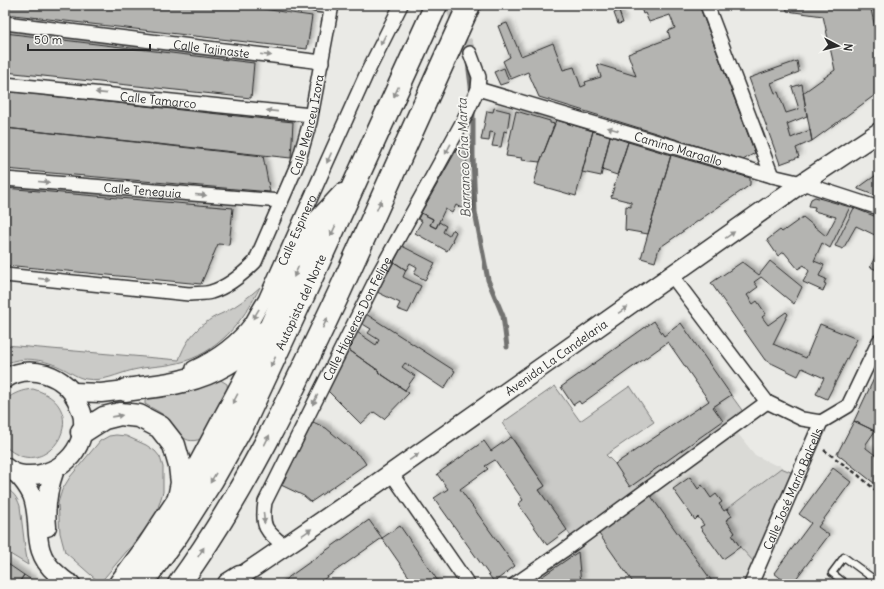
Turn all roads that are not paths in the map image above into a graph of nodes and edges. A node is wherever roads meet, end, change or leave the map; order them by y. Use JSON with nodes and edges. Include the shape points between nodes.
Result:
{"nodes":[{"id":1,"x":316,"y":5,"type":"edge"},
{"id":2,"x":401,"y":5,"type":"edge"},
{"id":3,"x":436,"y":5,"type":"edge"},
{"id":4,"x":469,"y":5,"type":"edge"},
{"id":5,"x":707,"y":5,"type":"edge"},
{"id":6,"x":332,"y":6,"type":"edge"},
{"id":7,"x":5,"y":23,"type":"edge"},
{"id":8,"x":470,"y":52,"type":"tunnel mouth"},
{"id":9,"x":322,"y":62,"type":"junction"},
{"id":10,"x":5,"y":84,"type":"edge"},
{"id":11,"x":478,"y":89,"type":"junction"},
{"id":12,"x":311,"y":115,"type":"junction"},
{"id":13,"x":879,"y":132,"type":"edge"},
{"id":14,"x":772,"y":176,"type":"junction"},
{"id":15,"x":5,"y":179,"type":"edge"},
{"id":16,"x":355,"y":183,"type":"junction"},
{"id":17,"x":802,"y":184,"type":"junction"},
{"id":18,"x":281,"y":201,"type":"junction"},
{"id":19,"x":879,"y":208,"type":"edge"},
{"id":20,"x":5,"y":275,"type":"edge"},
{"id":21,"x":672,"y":276,"type":"junction"},
{"id":22,"x":277,"y":314,"type":"junction"},
{"id":23,"x":879,"y":341,"type":"edge"},
{"id":24,"x":5,"y":379,"type":"edge"},
{"id":25,"x":126,"y":390,"type":"junction"},
{"id":26,"x":73,"y":392,"type":"junction"},
{"id":27,"x":767,"y":402,"type":"junction"},
{"id":28,"x":821,"y":422,"type":"junction"},
{"id":29,"x":82,"y":432,"type":"junction"},
{"id":30,"x":55,"y":469,"type":"junction"},
{"id":31,"x":11,"y":470,"type":"edge"},
{"id":32,"x":391,"y":473,"type":"junction"},
{"id":33,"x":178,"y":499,"type":"junction"},
{"id":34,"x":286,"y":547,"type":"junction"},
{"id":35,"x":234,"y":582,"type":"edge"},
{"id":36,"x":71,"y":584,"type":"edge"},
{"id":37,"x":78,"y":584,"type":"edge"},
{"id":38,"x":120,"y":584,"type":"edge"},
{"id":39,"x":141,"y":584,"type":"edge"},
{"id":40,"x":179,"y":584,"type":"edge"},
{"id":41,"x":468,"y":584,"type":"edge"},
{"id":42,"x":515,"y":584,"type":"edge"},
{"id":43,"x":751,"y":584,"type":"edge"},
{"id":44,"x":846,"y":584,"type":"edge"},
{"id":45,"x":871,"y":584,"type":"edge"}],
"edges":[{"from":1,"to":6,"type":"street"},
{"from":2,"to":25,"type":"street","name":"Calle Espinero","one_way":true,"via":[[366,75],[265,300],[251,323],[230,346],[207,362]]},
{"from":3,"to":16,"type":"highway","name":"Autopista del Norte","one_way":true},
{"from":40,"to":4,"type":"highway","one_way":true,"via":[[197,560],[247,478],[311,354]]},
{"from":5,"to":14,"type":"street"},
{"from":6,"to":9,"type":"street","name":"Calle Mencey Izora"},
{"from":7,"to":9,"type":"street","name":"Calle Tajinaste","one_way":true},
{"from":8,"to":11,"type":"street","via":[[479,77]]},
{"from":9,"to":12,"type":"street","name":"Calle Mencey Izora"},
{"from":12,"to":10,"type":"street","name":"Calle Tamarco","one_way":true},
{"from":14,"to":11,"type":"street","name":"Camino Margallo","one_way":true},
{"from":11,"to":34,"type":"street","name":"Calle Higueras Don Felipe","one_way":true,"via":[[463,122],[379,273],[265,502],[262,517],[265,528]]},
{"from":12,"to":18,"type":"street","name":"Calle Mencey Izora","via":[[298,163]]},
{"from":13,"to":17,"type":"street","name":"Avenida La Candelaria"},
{"from":14,"to":17,"type":"street","name":"Camino Margallo"},
{"from":15,"to":18,"type":"street","name":"Calle Teneguia","one_way":true},
{"from":16,"to":22,"type":"highway","one_way":true,"via":[[319,221]]},
{"from":16,"to":39,"type":"highway","name":"Autopista del Norte","one_way":true,"via":[[243,425],[177,535]]},
{"from":17,"to":19,"type":"street","name":"Camino Margallo"},
{"from":21,"to":17,"type":"street","name":"Avenida La Candelaria","one_way":true},
{"from":20,"to":18,"type":"street","name":"Calle Mencey Izora","one_way":true,"via":[[189,294],[210,292],[224,287],[255,262]]},
{"from":21,"to":27,"type":"street"},
{"from":32,"to":21,"type":"street","name":"Avenida La Candelaria","one_way":true},
{"from":22,"to":25,"type":"highway","via":[[263,334],[243,353],[221,368],[184,381]]},
{"from":22,"to":33,"type":"highway","one_way":true,"via":[[254,363],[191,480]]},
{"from":23,"to":28,"type":"street","name":"Calle José María Balcells","via":[[848,406]]},
{"from":24,"to":26,"type":"street","via":[[24,372],[39,372],[53,376]]},
{"from":25,"to":26,"type":"street","via":[[101,393]]},
{"from":26,"to":29,"type":"street","via":[[82,413]]},
{"from":27,"to":28,"type":"street","via":[[802,419]]},
{"from":27,"to":42,"type":"street"},
{"from":28,"to":43,"type":"street","name":"Calle José María Balcells"},
{"from":29,"to":30,"type":"street","via":[[73,454]]},
{"from":29,"to":33,"type":"highway","one_way":true,"via":[[104,418],[120,414],[139,416],[160,428],[174,445],[180,466],[182,483]]},
{"from":30,"to":31,"type":"street","via":[[40,474]]},
{"from":30,"to":37,"type":"street","via":[[47,497],[46,517],[51,551]]},
{"from":31,"to":36,"type":"street","via":[[26,484],[32,494],[40,553],[44,561]]},
{"from":34,"to":32,"type":"street","name":"Avenida La Candelaria","one_way":true},
{"from":32,"to":41,"type":"street"},
{"from":33,"to":38,"type":"highway"},
{"from":34,"to":35,"type":"street","name":"Avenida La Candelaria"},
{"from":44,"to":45,"type":"lane","via":[[832,573],[844,557],[871,577]]}]}
